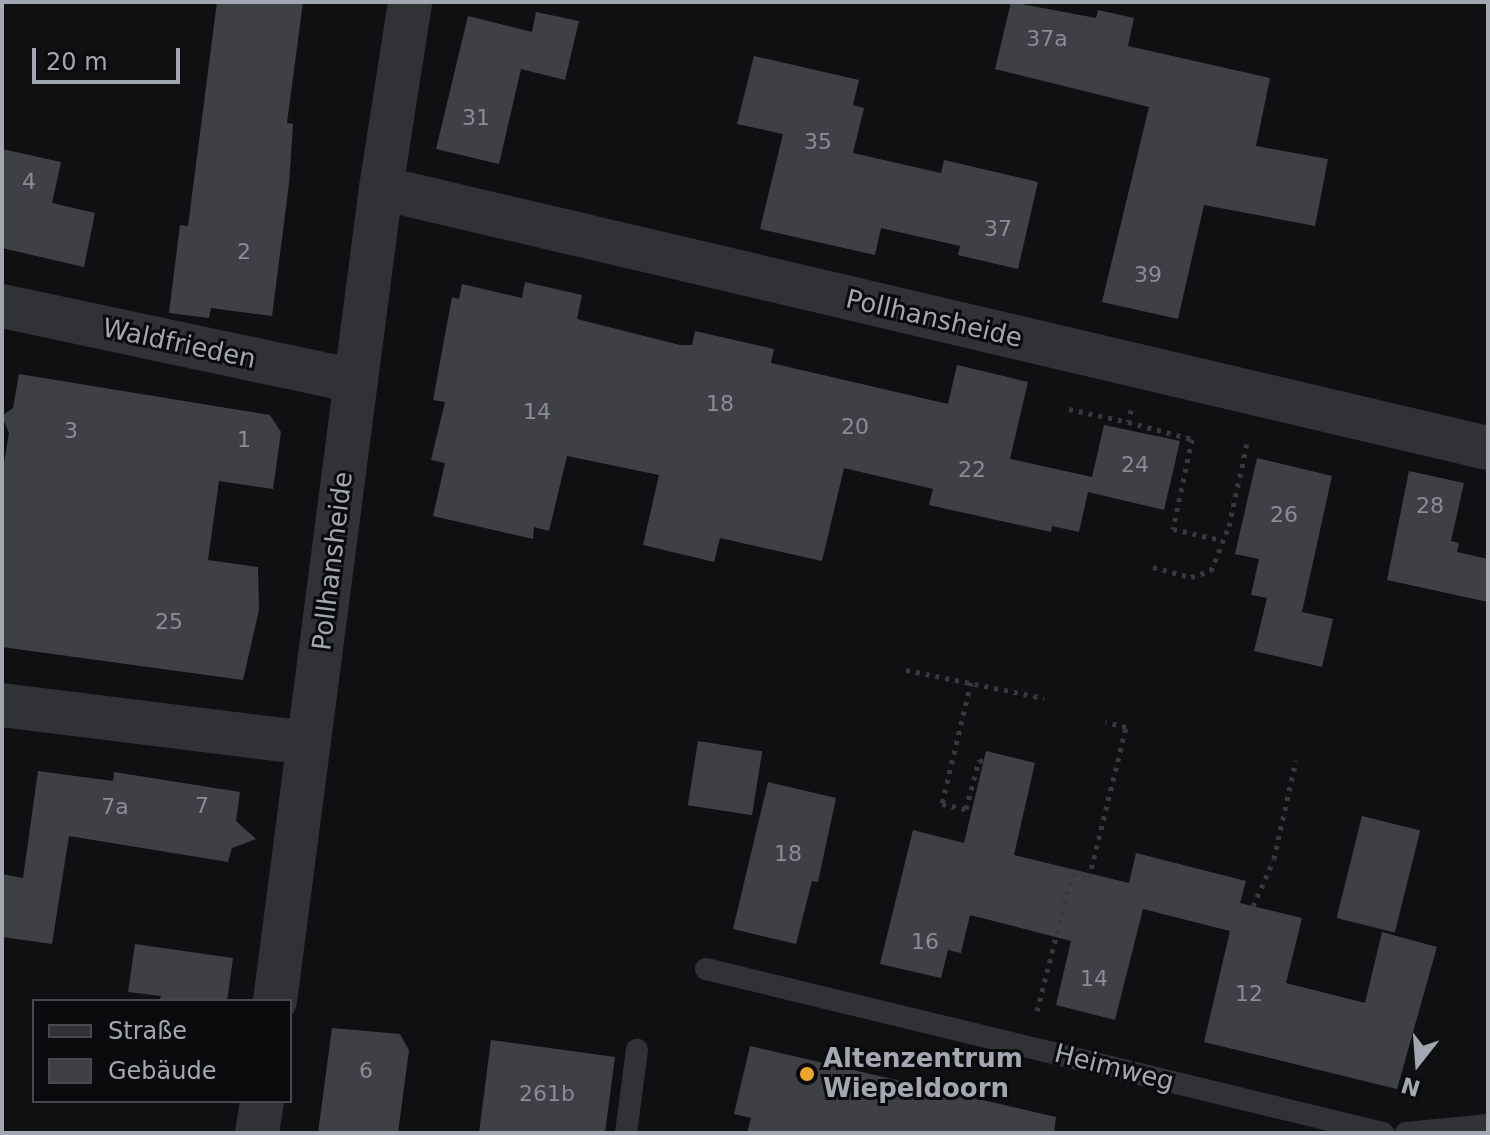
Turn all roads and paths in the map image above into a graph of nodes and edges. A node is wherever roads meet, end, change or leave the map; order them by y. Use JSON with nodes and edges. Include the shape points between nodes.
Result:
{"nodes":[{"id":1,"x":410,"y":2,"type":"edge"},
{"id":2,"x":381,"y":188,"type":"junction"},
{"id":3,"x":2,"y":306,"type":"edge"},
{"id":4,"x":1140,"y":367,"type":"junction"},
{"id":5,"x":356,"y":381,"type":"junction"},
{"id":6,"x":1258,"y":395,"type":"junction"},
{"id":7,"x":1069,"y":409,"type":"dead end"},
{"id":8,"x":1128,"y":422,"type":"junction"},
{"id":9,"x":1488,"y":448,"type":"edge"},
{"id":10,"x":1221,"y":540,"type":"junction"},
{"id":11,"x":1153,"y":567,"type":"dead end"},
{"id":12,"x":906,"y":670,"type":"dead end"},
{"id":13,"x":971,"y":682,"type":"junction"},
{"id":14,"x":1044,"y":698,"type":"dead end"},
{"id":15,"x":2,"y":705,"type":"edge"},
{"id":16,"x":1106,"y":722,"type":"dead end"},
{"id":17,"x":309,"y":743,"type":"junction"},
{"id":18,"x":1296,"y":760,"type":"dead end"},
{"id":19,"x":984,"y":762,"type":"dead end"},
{"id":20,"x":1253,"y":906,"type":"dead end"},
{"id":21,"x":706,"y":969,"type":"dead end"},
{"id":22,"x":275,"y":999,"type":"edge"},
{"id":23,"x":1028,"y":1047,"type":"junction"},
{"id":24,"x":637,"y":1050,"type":"dead end"},
{"id":25,"x":262,"y":1103,"type":"edge"},
{"id":26,"x":1488,"y":1125,"type":"edge"},
{"id":27,"x":257,"y":1133,"type":"edge"},
{"id":28,"x":626,"y":1133,"type":"edge"},
{"id":29,"x":1383,"y":1133,"type":"edge"},
{"id":30,"x":1406,"y":1133,"type":"edge"}],
"edges":[{"from":1,"to":2,"type":"street","name":"Pollhansheide"},
{"from":2,"to":4,"type":"street","name":"Pollhansheide"},
{"from":2,"to":5,"type":"street","name":"Pollhansheide"},
{"from":3,"to":5,"type":"street","name":"Waldfrieden"},
{"from":4,"to":6,"type":"street","name":"Pollhansheide"},
{"from":4,"to":8,"type":"path"},
{"from":5,"to":17,"type":"street","name":"Pollhansheide"},
{"from":6,"to":9,"type":"street","name":"Pollhansheide"},
{"from":6,"to":10,"type":"path","via":[[1229,526]]},
{"from":7,"to":8,"type":"path"},
{"from":8,"to":10,"type":"path","via":[[1192,439],[1173,529]]},
{"from":10,"to":11,"type":"path","via":[[1211,571],[1191,577]]},
{"from":12,"to":13,"type":"path"},
{"from":13,"to":14,"type":"path"},
{"from":13,"to":19,"type":"path","via":[[942,804],[966,809],[979,760]]},
{"from":15,"to":17,"type":"street"},
{"from":16,"to":23,"type":"path","via":[[1126,727],[1089,878],[1072,874]]},
{"from":17,"to":22,"type":"street","name":"Pollhansheide"},
{"from":18,"to":20,"type":"path","via":[[1274,859]]},
{"from":21,"to":23,"type":"lane","name":"Heimweg"},
{"from":23,"to":29,"type":"lane","name":"Heimweg"},
{"from":24,"to":28,"type":"lane"},
{"from":25,"to":27,"type":"street"},
{"from":26,"to":30,"type":"lane"}]}
